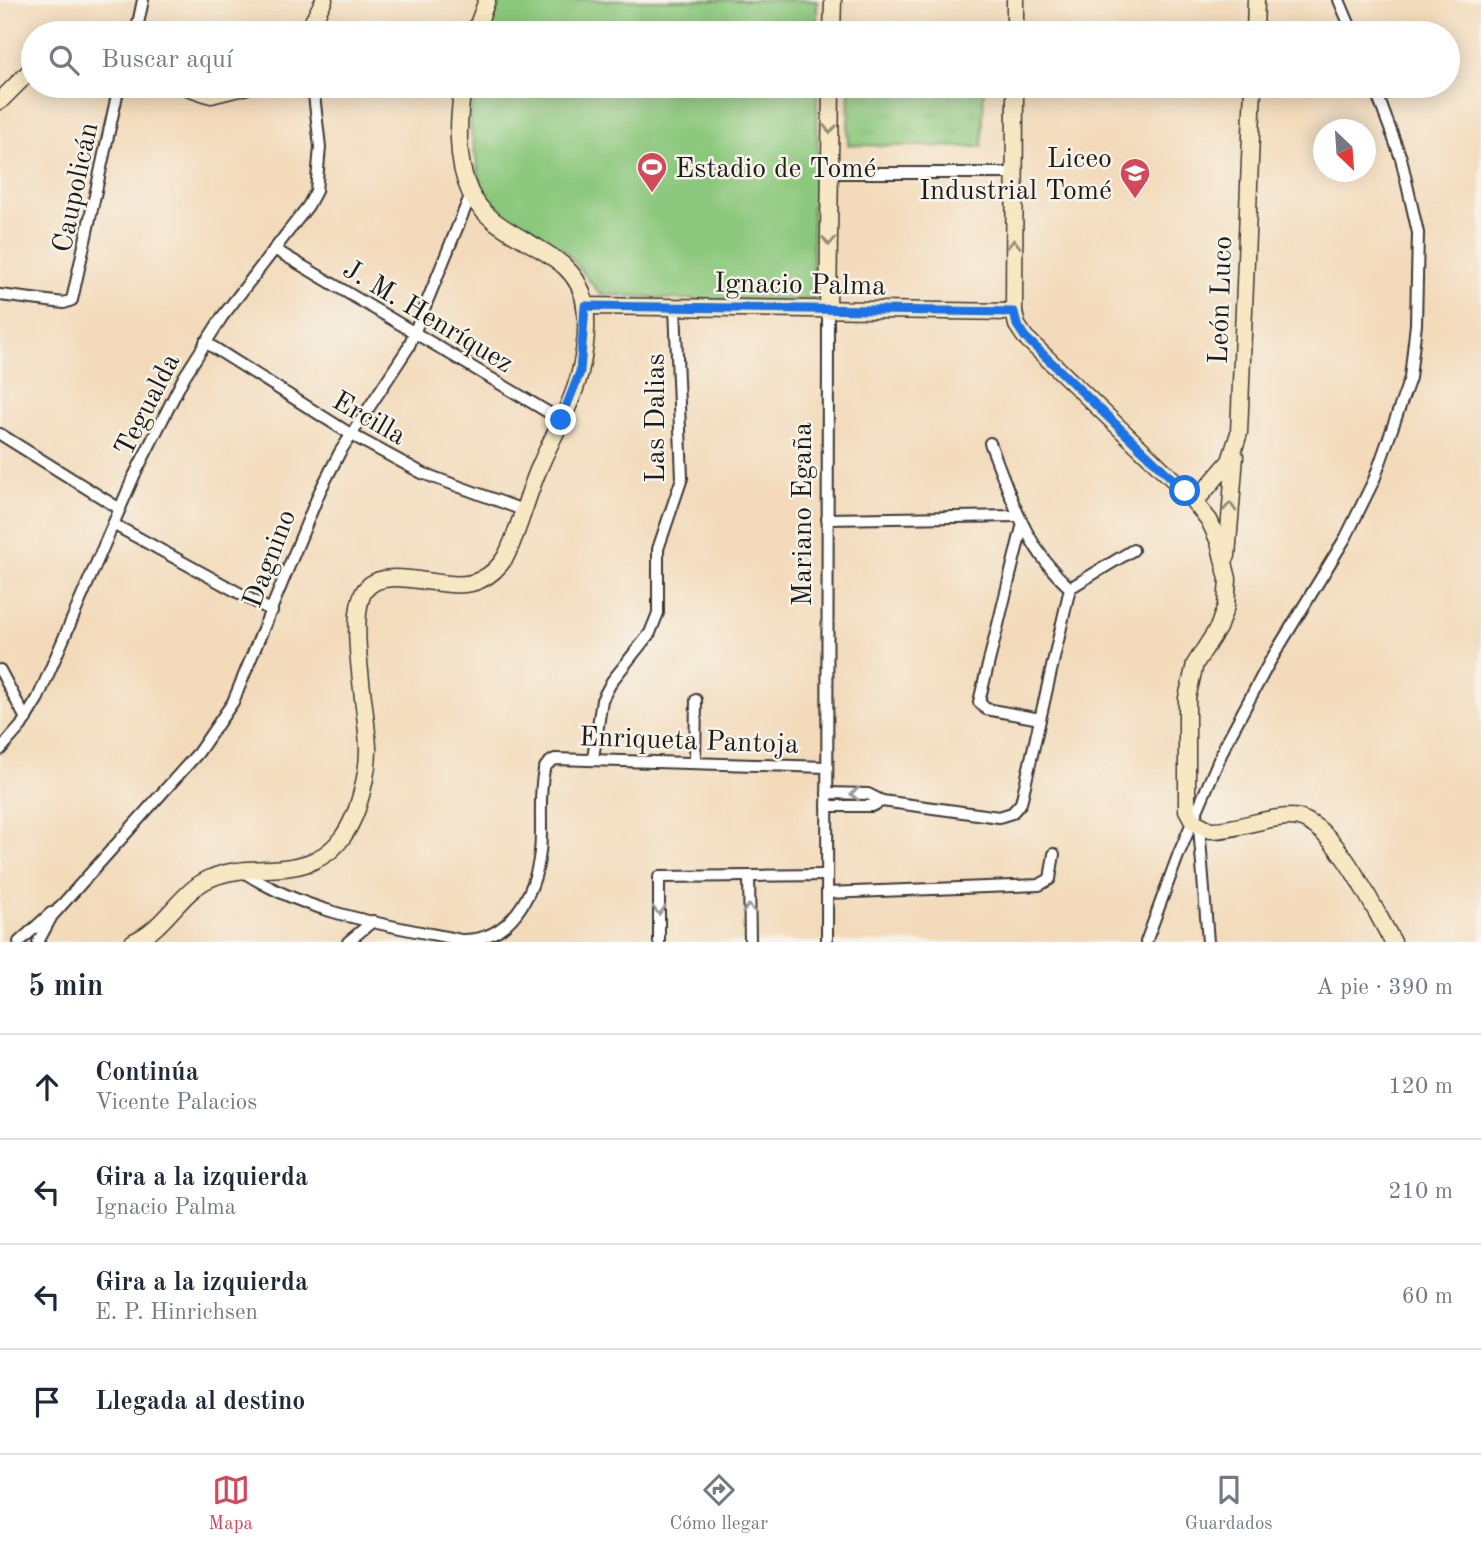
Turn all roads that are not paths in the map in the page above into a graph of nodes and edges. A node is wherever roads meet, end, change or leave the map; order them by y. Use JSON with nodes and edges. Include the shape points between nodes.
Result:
{"nodes":[{"id":1,"x":143,"y":0,"type":"edge"},
{"id":2,"x":324,"y":0,"type":"edge"},
{"id":3,"x":488,"y":0,"type":"edge"},
{"id":4,"x":833,"y":0,"type":"edge"},
{"id":5,"x":1015,"y":0,"type":"edge"},
{"id":6,"x":1256,"y":0,"type":"edge"},
{"id":7,"x":1339,"y":0,"type":"edge"},
{"id":8,"x":139,"y":21,"type":"edge"},
{"id":9,"x":313,"y":21,"type":"edge"},
{"id":10,"x":480,"y":21,"type":"edge"},
{"id":11,"x":832,"y":21,"type":"edge"},
{"id":12,"x":1015,"y":21,"type":"edge"},
{"id":13,"x":1255,"y":21,"type":"edge"},
{"id":14,"x":1348,"y":21,"type":"edge"},
{"id":15,"x":21,"y":80,"type":"edge"},
{"id":16,"x":116,"y":98,"type":"edge"},
{"id":17,"x":315,"y":98,"type":"edge"},
{"id":18,"x":463,"y":98,"type":"edge"},
{"id":19,"x":831,"y":98,"type":"edge"},
{"id":20,"x":1015,"y":98,"type":"edge"},
{"id":21,"x":1253,"y":98,"type":"edge"},
{"id":22,"x":1378,"y":98,"type":"edge"},
{"id":23,"x":0,"y":101,"type":"edge"},
{"id":24,"x":830,"y":173,"type":"junction"},
{"id":25,"x":1014,"y":173,"type":"junction"},
{"id":26,"x":471,"y":194,"type":"junction"},
{"id":27,"x":275,"y":249,"type":"junction"},
{"id":28,"x":0,"y":295,"type":"edge"},
{"id":29,"x":585,"y":306,"type":"junction"},
{"id":30,"x":675,"y":307,"type":"junction"},
{"id":31,"x":828,"y":310,"type":"junction"},
{"id":32,"x":1014,"y":312,"type":"junction"},
{"id":33,"x":415,"y":333,"type":"junction"},
{"id":34,"x":205,"y":342,"type":"junction"},
{"id":35,"x":561,"y":420,"type":"junction"},
{"id":36,"x":0,"y":434,"type":"edge"},
{"id":37,"x":352,"y":435,"type":"junction"},
{"id":38,"x":990,"y":443,"type":"dead end"},
{"id":39,"x":1236,"y":449,"type":"junction"},
{"id":40,"x":1195,"y":502,"type":"junction"},
{"id":41,"x":120,"y":509,"type":"junction"},
{"id":42,"x":523,"y":510,"type":"junction"},
{"id":43,"x":827,"y":519,"type":"junction"},
{"id":44,"x":1020,"y":521,"type":"junction"},
{"id":45,"x":113,"y":524,"type":"junction"},
{"id":46,"x":1133,"y":550,"type":"dead end"},
{"id":47,"x":1227,"y":565,"type":"junction"},
{"id":48,"x":1070,"y":588,"type":"junction"},
{"id":49,"x":272,"y":611,"type":"junction"},
{"id":50,"x":0,"y":670,"type":"edge"},
{"id":51,"x":696,"y":700,"type":"dead end"},
{"id":52,"x":26,"y":719,"type":"junction"},
{"id":53,"x":1040,"y":719,"type":"junction"},
{"id":54,"x":0,"y":750,"type":"edge"},
{"id":55,"x":593,"y":758,"type":"junction"},
{"id":56,"x":695,"y":762,"type":"junction"},
{"id":57,"x":827,"y":767,"type":"junction"},
{"id":58,"x":827,"y":793,"type":"junction"},
{"id":59,"x":882,"y":801,"type":"junction"},
{"id":60,"x":827,"y":806,"type":"junction"},
{"id":61,"x":1196,"y":823,"type":"junction"},
{"id":62,"x":1054,"y":854,"type":"dead end"},
{"id":63,"x":242,"y":871,"type":"junction"},
{"id":64,"x":827,"y":875,"type":"junction"},
{"id":65,"x":749,"y":876,"type":"junction"},
{"id":66,"x":827,"y":893,"type":"junction"},
{"id":67,"x":59,"y":908,"type":"junction"},
{"id":68,"x":373,"y":921,"type":"junction"},
{"id":69,"x":19,"y":942,"type":"edge"},
{"id":70,"x":37,"y":942,"type":"edge"},
{"id":71,"x":133,"y":942,"type":"edge"},
{"id":72,"x":348,"y":942,"type":"edge"},
{"id":73,"x":659,"y":942,"type":"edge"},
{"id":74,"x":750,"y":942,"type":"edge"},
{"id":75,"x":827,"y":942,"type":"edge"},
{"id":76,"x":1146,"y":942,"type":"edge"},
{"id":77,"x":1208,"y":942,"type":"edge"},
{"id":78,"x":1392,"y":942,"type":"edge"}],
"edges":[{"from":1,"to":8,"type":"street"},
{"from":2,"to":9,"type":"main road"},
{"from":3,"to":10,"type":"main road"},
{"from":4,"to":11,"type":"main road"},
{"from":5,"to":12,"type":"main road"},
{"from":6,"to":13,"type":"main road"},
{"from":7,"to":14,"type":"street"},
{"from":15,"to":23,"type":"main road"},
{"from":16,"to":28,"type":"street","name":"Caupolicán","via":[[74,298],[64,303]]},
{"from":17,"to":27,"type":"street","name":"Tegualda","via":[[320,128],[318,183],[308,206]]},
{"from":18,"to":26,"type":"main road","via":[[461,156]]},
{"from":19,"to":24,"type":"main road","name":"Mariano Egaña","one_way":true},
{"from":20,"to":25,"type":"main road"},
{"from":21,"to":39,"type":"main road","name":"León Luco"},
{"from":22,"to":61,"type":"street","via":[[1401,158],[1418,233],[1410,378],[1374,480],[1346,537],[1247,701]]},
{"from":24,"to":25,"type":"street"},
{"from":24,"to":31,"type":"main road","name":"Mariano Egaña","one_way":true},
{"from":32,"to":25,"type":"main road","one_way":true},
{"from":26,"to":29,"type":"main road","via":[[496,225],[564,265],[580,287]]},
{"from":26,"to":33,"type":"street","name":"Dagnino"},
{"from":27,"to":33,"type":"street","name":"J. M. Henríquez"},
{"from":27,"to":34,"type":"street","name":"Tegualda"},
{"from":29,"to":30,"type":"main road","name":"Ignacio Palma"},
{"from":29,"to":35,"type":"main road","via":[[580,372]]},
{"from":30,"to":31,"type":"main road","name":"Ignacio Palma"},
{"from":30,"to":55,"type":"street","name":"Las Dalias","via":[[682,478],[658,549],[658,613],[650,633],[602,700]]},
{"from":31,"to":32,"type":"main road","name":"Ignacio Palma"},
{"from":31,"to":43,"type":"street","name":"Mariano Egaña"},
{"from":32,"to":40,"type":"main road","via":[[1025,337]]},
{"from":33,"to":35,"type":"street","name":"J. M. Henríquez"},
{"from":33,"to":37,"type":"street","name":"Dagnino"},
{"from":34,"to":37,"type":"street","name":"Ercilla"},
{"from":34,"to":41,"type":"street","name":"Tegualda"},
{"from":35,"to":42,"type":"main road"},
{"from":36,"to":41,"type":"street"},
{"from":37,"to":42,"type":"street","name":"Ercilla","via":[[440,481]]},
{"from":37,"to":49,"type":"street","name":"Dagnino","via":[[320,491]]},
{"from":38,"to":44,"type":"street"},
{"from":39,"to":40,"type":"main road","name":"León Luco","via":[[1222,473]]},
{"from":47,"to":39,"type":"main road","one_way":true},
{"from":40,"to":47,"type":"main road","via":[[1214,530]]},
{"from":41,"to":45,"type":"street","name":"Tegualda"},
{"from":42,"to":63,"type":"main road","via":[[505,557],[478,582],[450,586],[389,578],[365,590],[356,623],[367,761],[349,828],[335,847],[309,863]]},
{"from":43,"to":44,"type":"street"},
{"from":43,"to":57,"type":"street","name":"Mariano Egaña"},
{"from":44,"to":48,"type":"street","via":[[1046,564]]},
{"from":44,"to":53,"type":"street","via":[[979,702],[986,709]]},
{"from":45,"to":49,"type":"street"},
{"from":45,"to":52,"type":"street","name":"Tegualda"},
{"from":46,"to":48,"type":"street"},
{"from":47,"to":61,"type":"main road","via":[[1223,618],[1195,664],[1188,685],[1187,810]]},
{"from":48,"to":53,"type":"street"},
{"from":49,"to":67,"type":"street","name":"Dagnino","via":[[242,685],[211,736]]},
{"from":50,"to":52,"type":"street"},
{"from":51,"to":56,"type":"street"},
{"from":52,"to":54,"type":"street","name":"Tegualda"},
{"from":53,"to":59,"type":"street","via":[[1021,803],[1012,813],[999,817]]},
{"from":55,"to":56,"type":"street","name":"Enriqueta Pantoja"},
{"from":55,"to":68,"type":"street","name":"Enriqueta Pantoja","via":[[561,758],[550,762],[544,771],[537,869],[525,901],[509,923],[489,937],[468,941]]},
{"from":56,"to":57,"type":"street","name":"Enriqueta Pantoja"},
{"from":57,"to":58,"type":"street","name":"Mariano Egaña"},
{"from":59,"to":58,"type":"street","one_way":true,"via":[[868,794]]},
{"from":58,"to":60,"type":"street","name":"Mariano Egaña"},
{"from":59,"to":60,"type":"street","via":[[872,806]]},
{"from":60,"to":64,"type":"street","name":"Mariano Egaña"},
{"from":61,"to":76,"type":"street","via":[[1167,881]]},
{"from":61,"to":77,"type":"street"},
{"from":61,"to":78,"type":"main road","via":[[1216,830],[1294,817],[1316,825],[1349,868]]},
{"from":62,"to":66,"type":"street","via":[[1050,878],[1039,885]]},
{"from":63,"to":68,"type":"street","via":[[294,900]]},
{"from":63,"to":71,"type":"main road","via":[[203,882],[161,925]]},
{"from":64,"to":65,"type":"street"},
{"from":64,"to":66,"type":"street","name":"Mariano Egaña"},
{"from":65,"to":73,"type":"street","one_way":true,"via":[[659,877]]},
{"from":74,"to":65,"type":"street","one_way":true},
{"from":66,"to":75,"type":"street","name":"Mariano Egaña"},
{"from":67,"to":69,"type":"street","name":"Dagnino"},
{"from":67,"to":70,"type":"street","name":"Dagnino"},
{"from":68,"to":72,"type":"street"}]}
